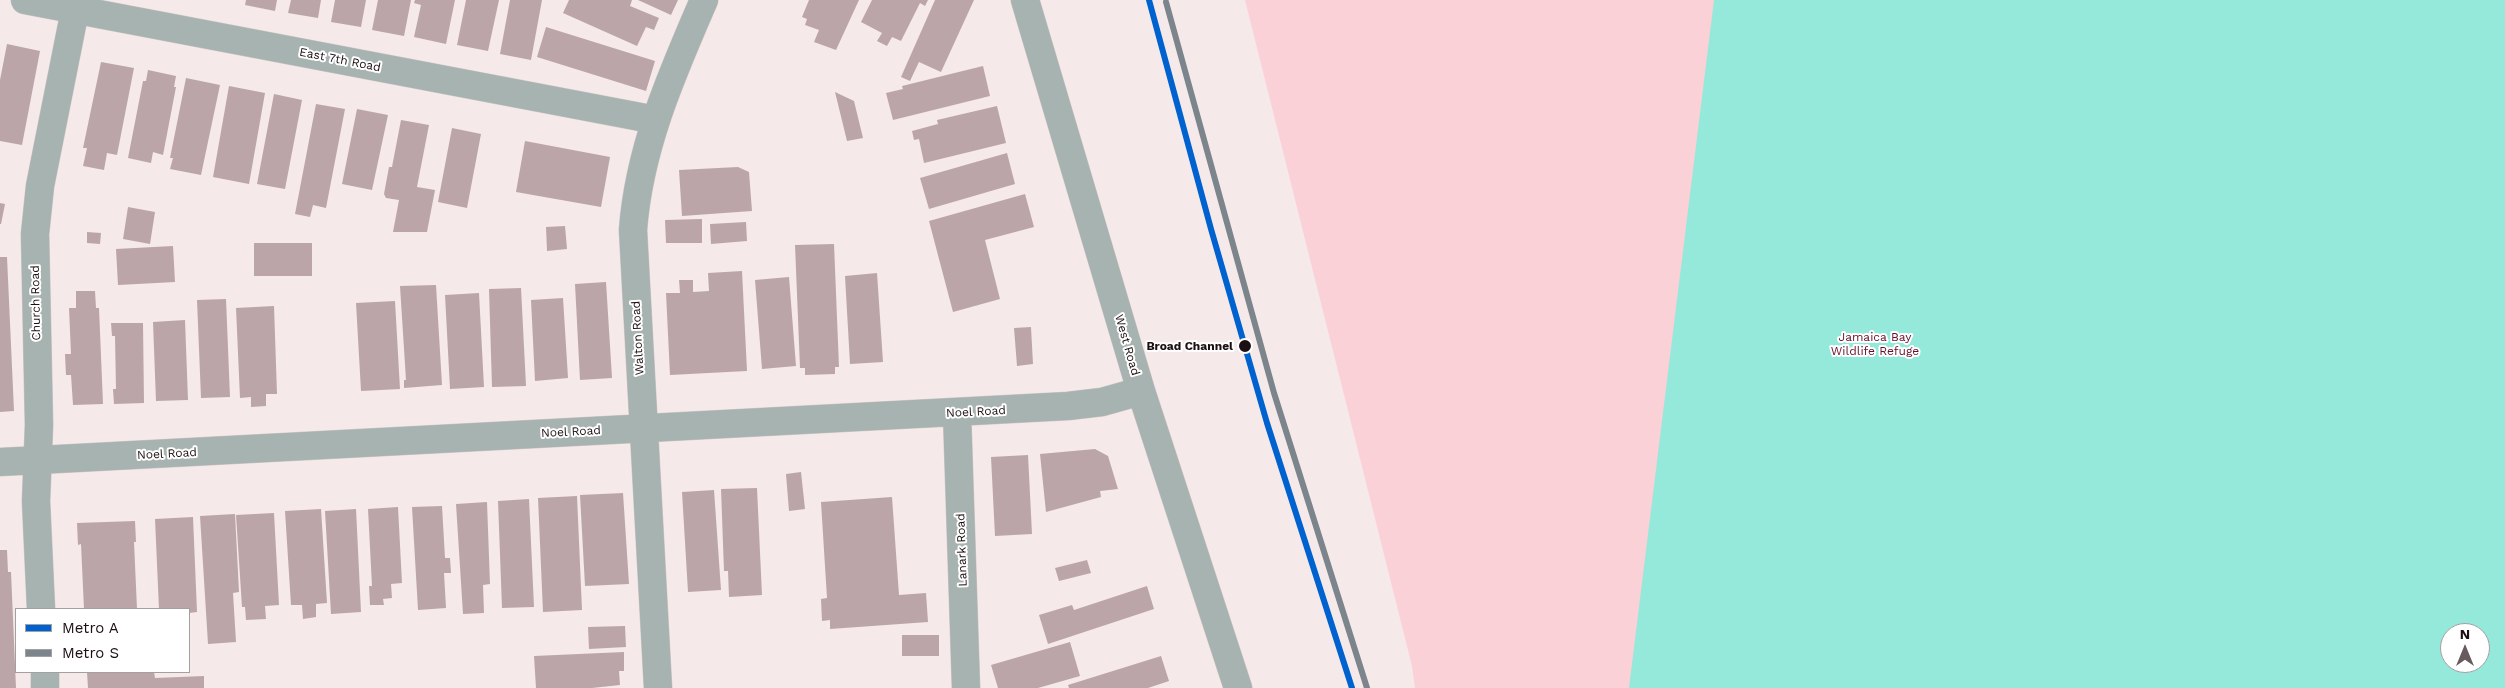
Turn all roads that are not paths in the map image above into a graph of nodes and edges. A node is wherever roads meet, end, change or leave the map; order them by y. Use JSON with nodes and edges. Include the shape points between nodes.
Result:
{"nodes":[{"id":1,"x":25,"y":0,"type":"edge"},
{"id":2,"x":704,"y":0,"type":"edge"},
{"id":3,"x":1025,"y":0,"type":"edge"},
{"id":4,"x":76,"y":5,"type":"edge"},
{"id":5,"x":656,"y":120,"type":"junction"},
{"id":6,"x":1141,"y":391,"type":"junction"},
{"id":7,"x":957,"y":413,"type":"junction"},
{"id":8,"x":643,"y":428,"type":"junction"},
{"id":9,"x":38,"y":461,"type":"junction"},
{"id":10,"x":0,"y":462,"type":"edge"},
{"id":11,"x":41,"y":608,"type":"edge"},
{"id":12,"x":44,"y":673,"type":"edge"},
{"id":13,"x":45,"y":688,"type":"edge"},
{"id":14,"x":658,"y":688,"type":"edge"},
{"id":15,"x":966,"y":688,"type":"edge"},
{"id":16,"x":1238,"y":688,"type":"edge"}],
"edges":[{"from":1,"to":4,"type":"street","name":"East 7th Road"},
{"from":2,"to":5,"type":"street","name":"Walton Road"},
{"from":3,"to":6,"type":"street","name":"West Road"},
{"from":4,"to":5,"type":"street","name":"East 7th Road"},
{"from":4,"to":9,"type":"street","name":"Church Road","via":[[36,212]]},
{"from":5,"to":8,"type":"street","name":"Walton Road","via":[[637,191],[633,230]]},
{"from":6,"to":7,"type":"street","name":"Noel Road","via":[[1085,404]]},
{"from":6,"to":16,"type":"street","name":"West Road"},
{"from":7,"to":8,"type":"street","name":"Noel Road"},
{"from":7,"to":15,"type":"street","name":"Lanark Road"},
{"from":8,"to":9,"type":"street","name":"Noel Road"},
{"from":8,"to":14,"type":"street","name":"Walton Road"},
{"from":9,"to":10,"type":"street","name":"Noel Road"},
{"from":9,"to":11,"type":"street","name":"Church Road","via":[[36,500]]},
{"from":12,"to":13,"type":"street"}]}
